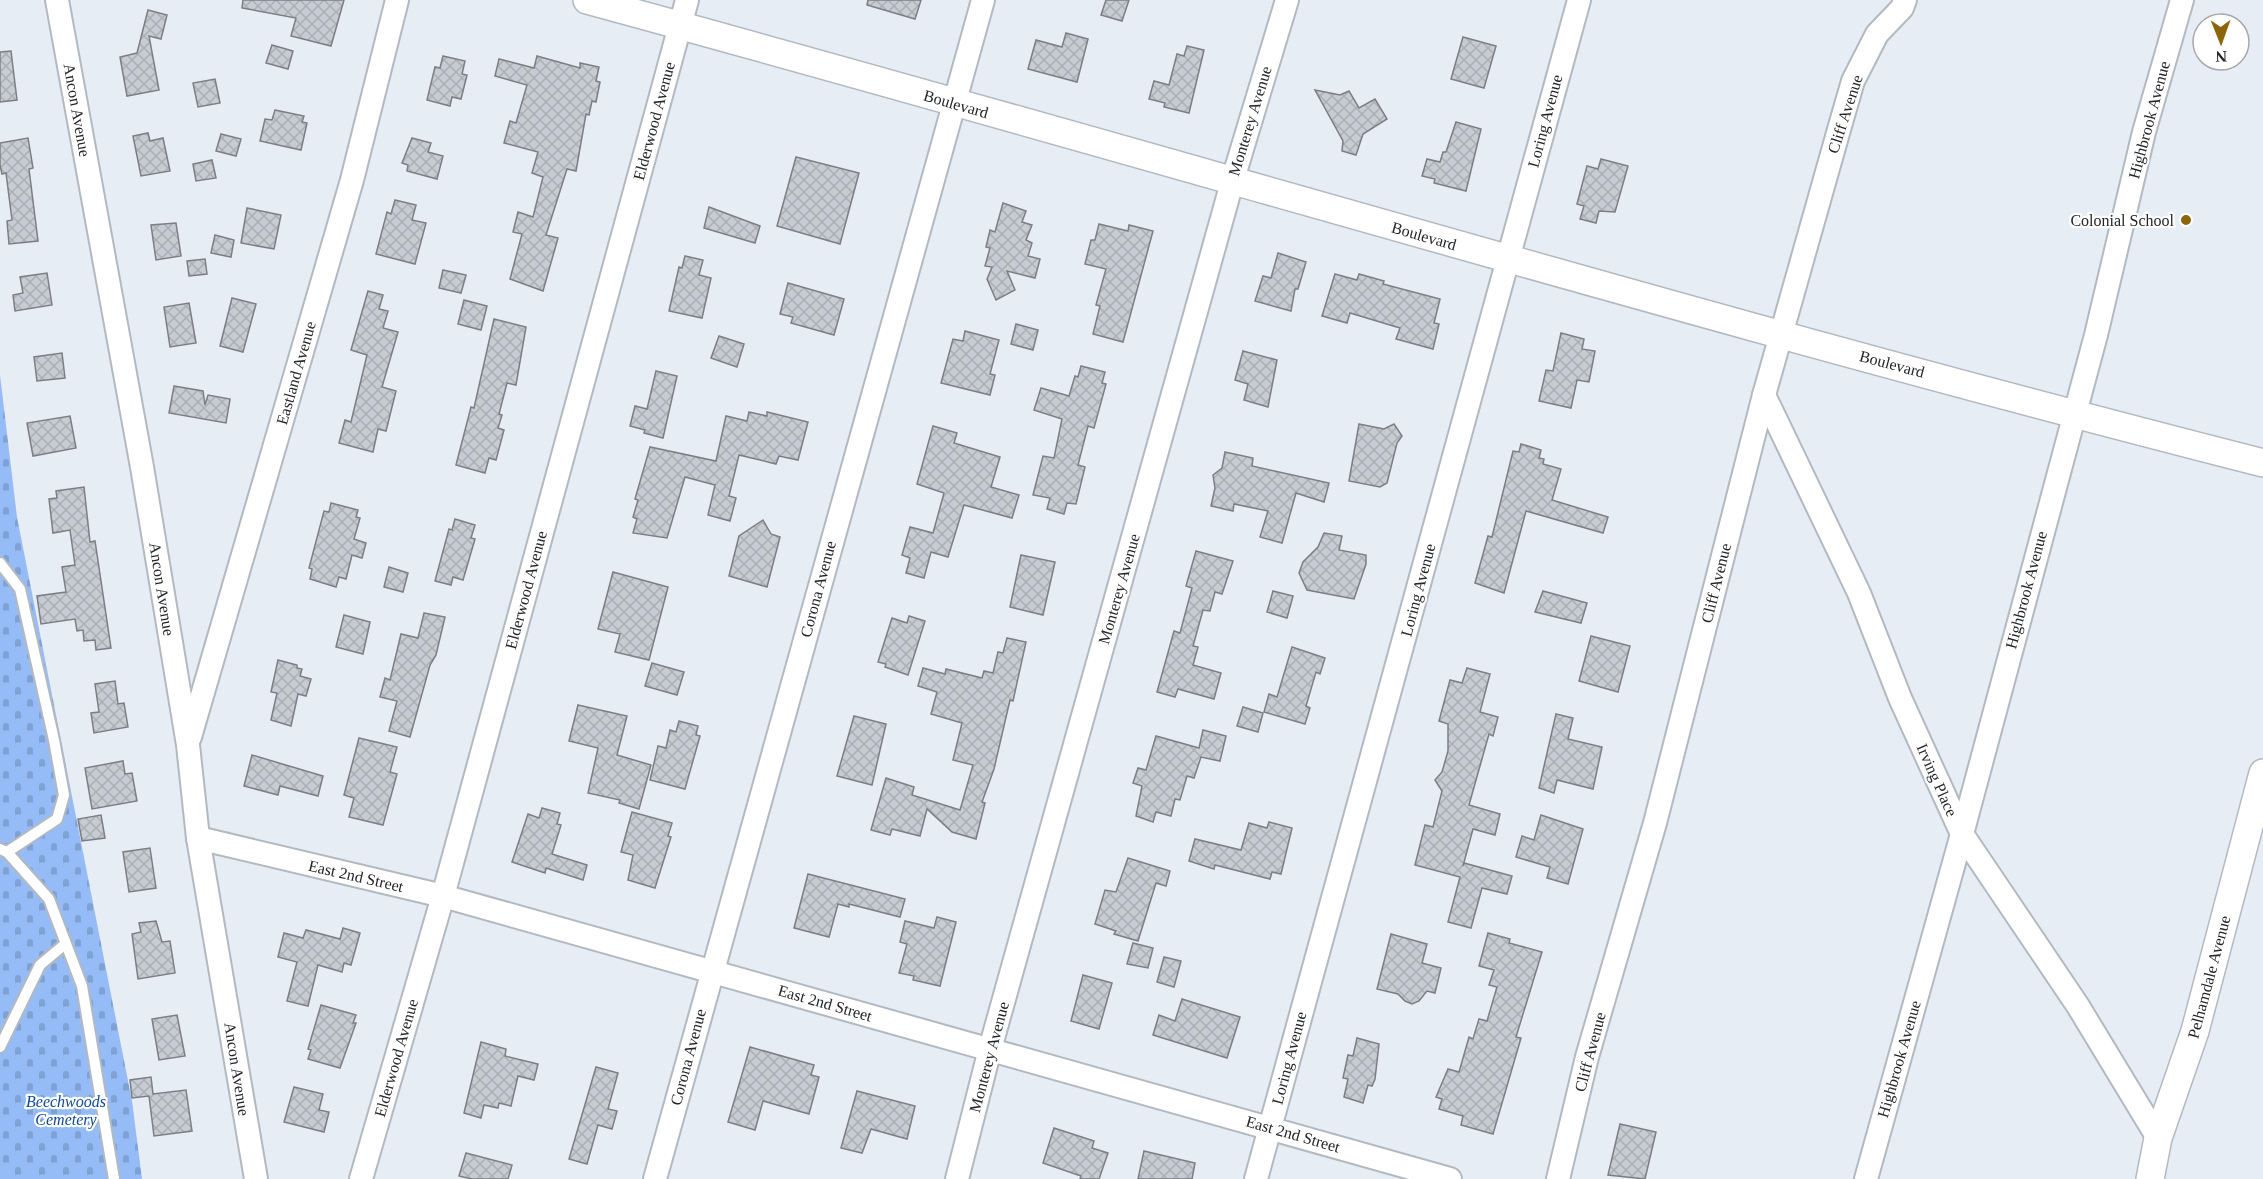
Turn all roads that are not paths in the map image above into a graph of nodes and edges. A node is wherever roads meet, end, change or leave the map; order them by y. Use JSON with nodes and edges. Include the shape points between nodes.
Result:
{"nodes":[{"id":1,"x":57,"y":0,"type":"edge"},
{"id":2,"x":397,"y":0,"type":"edge"},
{"id":3,"x":587,"y":0,"type":"edge"},
{"id":4,"x":983,"y":0,"type":"edge"},
{"id":5,"x":1287,"y":0,"type":"edge"},
{"id":6,"x":1579,"y":0,"type":"edge"},
{"id":7,"x":1905,"y":0,"type":"edge"},
{"id":8,"x":2182,"y":0,"type":"edge"},
{"id":9,"x":684,"y":13,"type":"edge"},
{"id":10,"x":952,"y":103,"type":"junction"},
{"id":11,"x":1233,"y":179,"type":"junction"},
{"id":12,"x":1507,"y":260,"type":"junction"},
{"id":13,"x":1782,"y":334,"type":"junction"},
{"id":14,"x":1764,"y":395,"type":"junction"},
{"id":15,"x":2073,"y":414,"type":"junction"},
{"id":16,"x":2263,"y":463,"type":"edge"},
{"id":17,"x":0,"y":563,"type":"edge"},
{"id":18,"x":188,"y":744,"type":"junction"},
{"id":19,"x":2263,"y":774,"type":"edge"},
{"id":20,"x":1962,"y":834,"type":"junction"},
{"id":21,"x":198,"y":838,"type":"junction"},
{"id":22,"x":4,"y":851,"type":"edge"},
{"id":23,"x":443,"y":896,"type":"junction"},
{"id":24,"x":64,"y":945,"type":"junction"},
{"id":25,"x":711,"y":971,"type":"junction"},
{"id":26,"x":5,"y":1020,"type":"edge"},
{"id":27,"x":0,"y":1047,"type":"edge"},
{"id":28,"x":990,"y":1049,"type":"junction"},
{"id":29,"x":1270,"y":1127,"type":"junction"},
{"id":30,"x":2158,"y":1138,"type":"junction"},
{"id":31,"x":114,"y":1179,"type":"edge"},
{"id":32,"x":255,"y":1179,"type":"edge"},
{"id":33,"x":361,"y":1179,"type":"edge"},
{"id":34,"x":655,"y":1179,"type":"edge"},
{"id":35,"x":957,"y":1179,"type":"edge"},
{"id":36,"x":1256,"y":1179,"type":"edge"},
{"id":37,"x":1450,"y":1179,"type":"edge"},
{"id":38,"x":1558,"y":1179,"type":"edge"},
{"id":39,"x":1866,"y":1179,"type":"edge"},
{"id":40,"x":2150,"y":1179,"type":"edge"}],
"edges":[{"from":1,"to":18,"type":"street","name":"Ancon Avenue"},
{"from":2,"to":18,"type":"street","name":"Eastland Avenue","via":[[352,180]]},
{"from":3,"to":9,"type":"street","name":"Boulevard"},
{"from":4,"to":10,"type":"street","name":"Corona Avenue"},
{"from":5,"to":11,"type":"street","name":"Monterey Avenue"},
{"from":6,"to":12,"type":"street","name":"Loring Avenue"},
{"from":7,"to":13,"type":"street","name":"Cliff Avenue","via":[[1877,34],[1853,81]]},
{"from":8,"to":15,"type":"street","name":"Highbrook Avenue","via":[[2144,132],[2096,335]]},
{"from":9,"to":10,"type":"street","name":"Boulevard"},
{"from":9,"to":23,"type":"street","name":"Elderwood Avenue"},
{"from":10,"to":11,"type":"street","name":"Boulevard"},
{"from":10,"to":25,"type":"street","name":"Corona Avenue"},
{"from":11,"to":12,"type":"street","name":"Boulevard"},
{"from":11,"to":28,"type":"street","name":"Monterey Avenue"},
{"from":12,"to":13,"type":"street","name":"Boulevard"},
{"from":12,"to":29,"type":"street","name":"Loring Avenue"},
{"from":13,"to":14,"type":"street","name":"Cliff Avenue"},
{"from":13,"to":15,"type":"street","name":"Boulevard"},
{"from":14,"to":20,"type":"street","name":"Irving Place","via":[[1859,593],[1900,698]]},
{"from":14,"to":38,"type":"street","name":"Cliff Avenue","via":[[1655,823],[1587,1057]]},
{"from":15,"to":16,"type":"street","name":"Boulevard"},
{"from":15,"to":20,"type":"street","name":"Highbrook Avenue"},
{"from":17,"to":22,"type":"lane","via":[[20,589],[64,795],[57,819]]},
{"from":18,"to":21,"type":"street","name":"Ancon Avenue"},
{"from":19,"to":30,"type":"street","name":"Pelhamdale Avenue","via":[[2195,1031]]},
{"from":20,"to":30,"type":"street","name":"Irving Place","via":[[2079,1006]]},
{"from":20,"to":39,"type":"street","name":"Highbrook Avenue"},
{"from":21,"to":23,"type":"street","name":"East 2nd Street"},
{"from":21,"to":32,"type":"street","name":"Ancon Avenue"},
{"from":22,"to":24,"type":"lane","via":[[49,899]]},
{"from":23,"to":25,"type":"street","name":"East 2nd Street"},
{"from":23,"to":33,"type":"street","name":"Elderwood Avenue"},
{"from":24,"to":26,"type":"lane","via":[[40,965]]},
{"from":24,"to":31,"type":"lane","via":[[82,986]]},
{"from":25,"to":28,"type":"street","name":"East 2nd Street"},
{"from":25,"to":34,"type":"street","name":"Corona Avenue"},
{"from":26,"to":27,"type":"lane"},
{"from":28,"to":29,"type":"street","name":"East 2nd Street"},
{"from":28,"to":35,"type":"street","name":"Monterey Avenue"},
{"from":29,"to":36,"type":"street","name":"Loring Avenue"},
{"from":29,"to":37,"type":"street","name":"East 2nd Street"},
{"from":30,"to":40,"type":"street","name":"Pelhamdale Avenue"}]}
